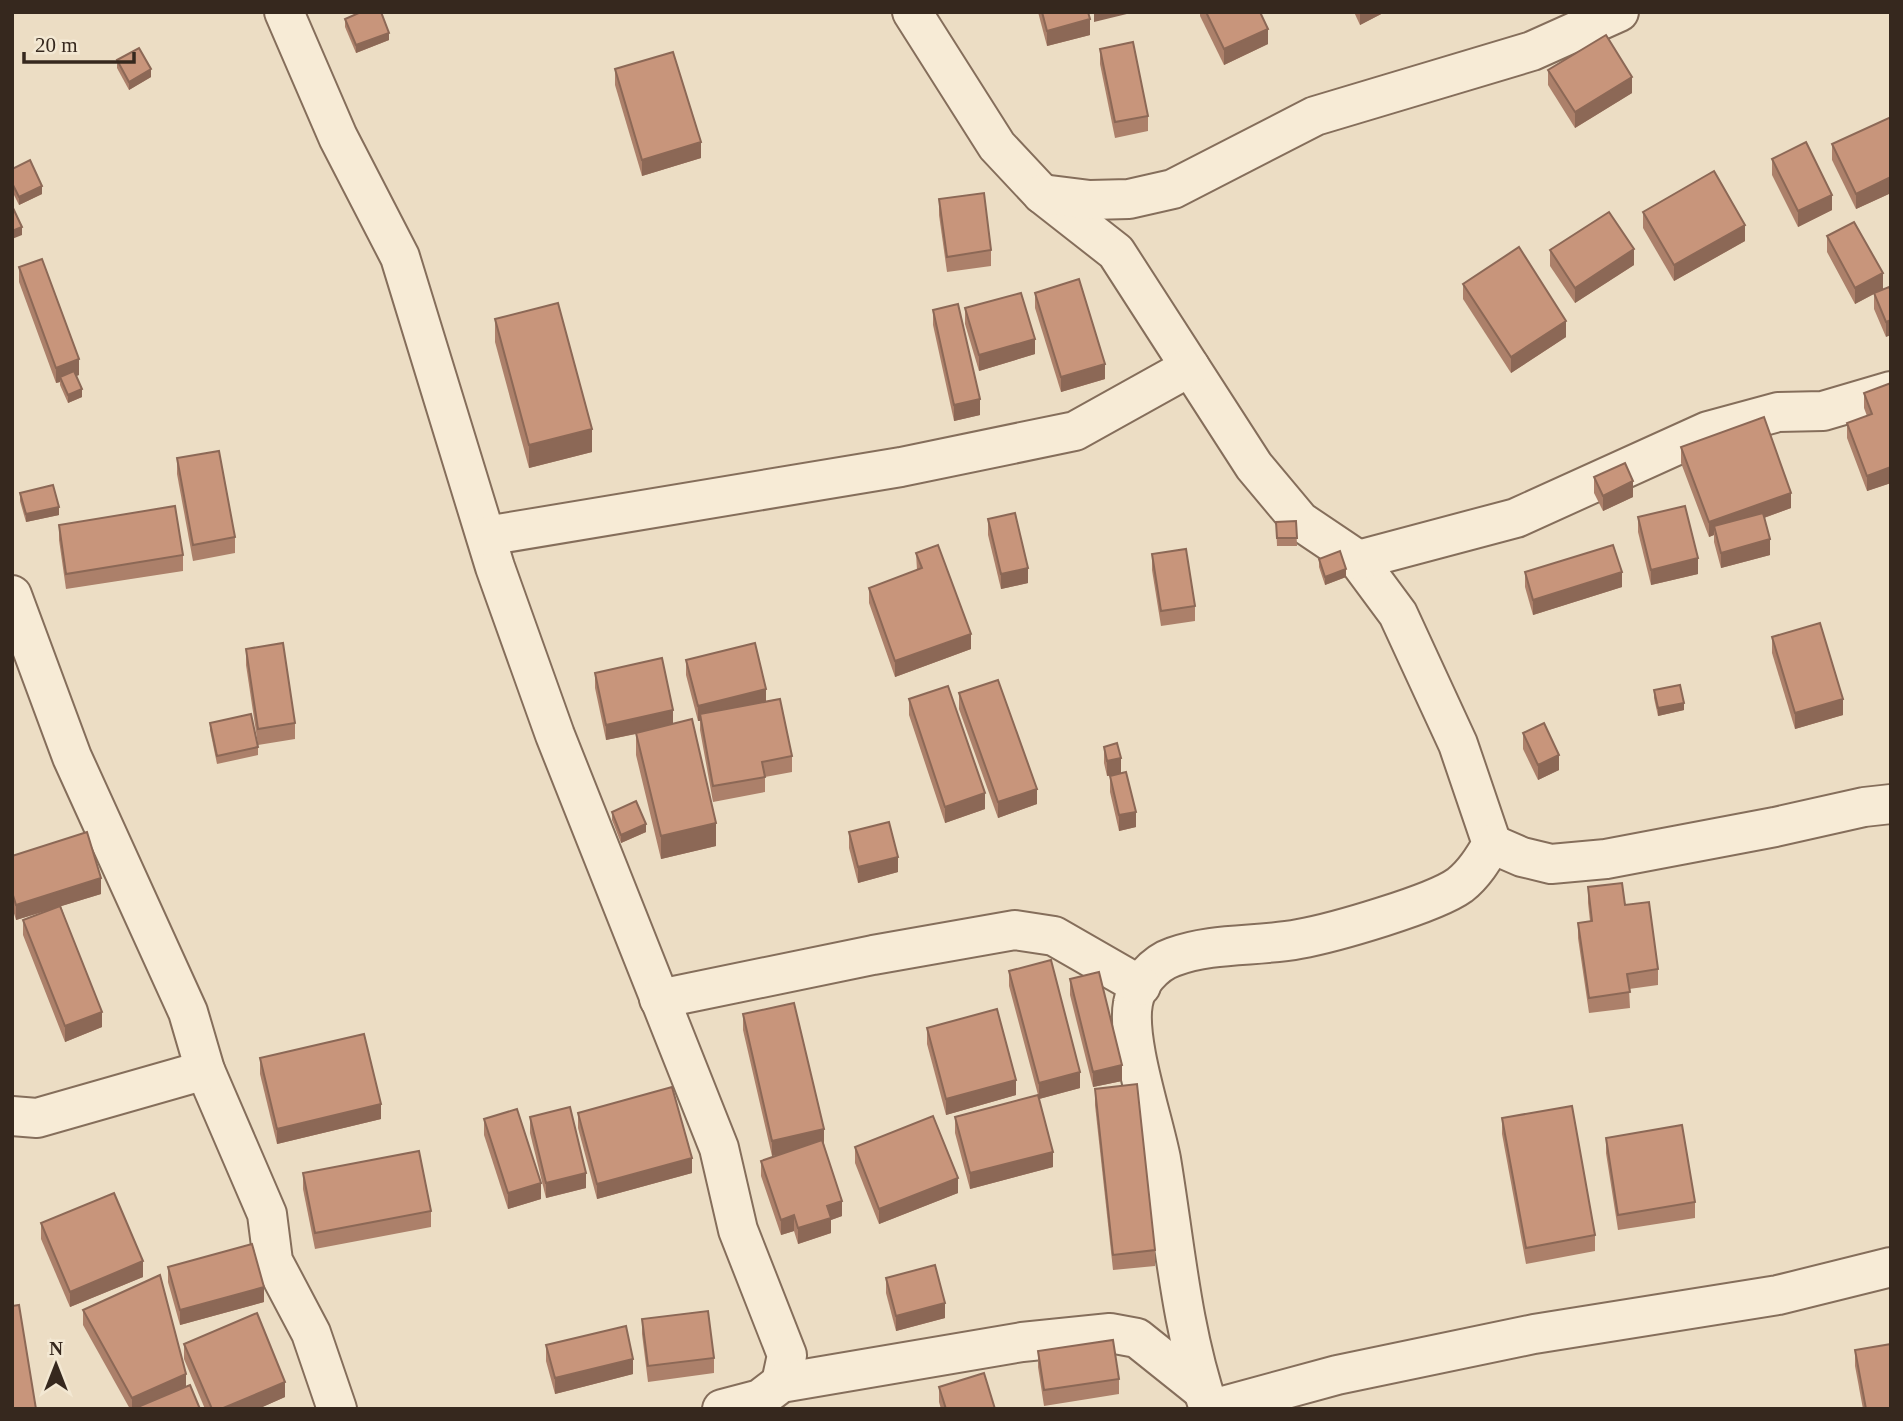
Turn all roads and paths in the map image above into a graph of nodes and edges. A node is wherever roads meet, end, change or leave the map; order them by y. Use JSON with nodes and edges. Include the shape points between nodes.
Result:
{"nodes":[{"id":1,"x":284,"y":12,"type":"edge"},
{"id":2,"x":912,"y":12,"type":"edge"},
{"id":3,"x":1619,"y":12,"type":"edge"},
{"id":4,"x":1042,"y":194,"type":"junction"},
{"id":5,"x":1190,"y":367,"type":"junction"},
{"id":6,"x":1891,"y":391,"type":"edge"},
{"id":7,"x":486,"y":536,"type":"junction"},
{"id":8,"x":1358,"y":560,"type":"junction"},
{"id":9,"x":12,"y":595,"type":"edge"},
{"id":10,"x":1891,"y":804,"type":"edge"},
{"id":11,"x":1492,"y":844,"type":"junction"},
{"id":12,"x":1140,"y":986,"type":"junction"},
{"id":13,"x":659,"y":999,"type":"junction"},
{"id":14,"x":205,"y":1070,"type":"junction"},
{"id":15,"x":12,"y":1116,"type":"edge"},
{"id":16,"x":1891,"y":1267,"type":"edge"},
{"id":17,"x":1181,"y":1307,"type":"junction"},
{"id":18,"x":1153,"y":1350,"type":"junction"},
{"id":19,"x":781,"y":1383,"type":"junction"},
{"id":20,"x":1208,"y":1403,"type":"edge"},
{"id":21,"x":337,"y":1409,"type":"edge"},
{"id":22,"x":722,"y":1409,"type":"edge"}],
"edges":[{"from":1,"to":7,"type":"street","via":[[338,137],[400,257]]},
{"from":2,"to":4,"type":"street","via":[[997,146]]},
{"from":3,"to":4,"type":"street","via":[[1532,51],[1315,116],[1173,190],[1129,199]]},
{"from":4,"to":5,"type":"street","via":[[1116,253]]},
{"from":5,"to":7,"type":"street","via":[[1075,431],[887,469]]},
{"from":5,"to":8,"type":"street","via":[[1254,466],[1300,521]]},
{"from":6,"to":8,"type":"street","via":[[1823,411],[1778,412],[1708,430],[1516,518]]},
{"from":7,"to":13,"type":"street","via":[[555,735]]},
{"from":8,"to":11,"type":"street","via":[[1398,614],[1420,657],[1468,769]]},
{"from":9,"to":14,"type":"street","via":[[72,757],[188,1012]]},
{"from":10,"to":11,"type":"street","via":[[1606,859],[1551,864]]},
{"from":11,"to":12,"type":"street","via":[[1459,886],[1419,903],[1299,939],[1172,957],[1147,974]]},
{"from":12,"to":13,"type":"street","via":[[1054,936],[1015,930]]},
{"from":12,"to":17,"type":"street","via":[[1133,1001],[1133,1034],[1160,1158]]},
{"from":13,"to":19,"type":"street","via":[[719,1148],[738,1230],[787,1355]]},
{"from":14,"to":15,"type":"street","via":[[37,1118]]},
{"from":14,"to":21,"type":"street","via":[[267,1214],[273,1261],[311,1333]]},
{"from":16,"to":20,"type":"street","via":[[1778,1295],[1534,1334]]},
{"from":17,"to":18,"type":"street","via":[[1164,1347]]},
{"from":17,"to":20,"type":"street"},
{"from":18,"to":19,"type":"street","via":[[1137,1338],[1110,1333],[1076,1335]]},
{"from":18,"to":20,"type":"street"},
{"from":19,"to":22,"type":"street","via":[[760,1399]]}]}
